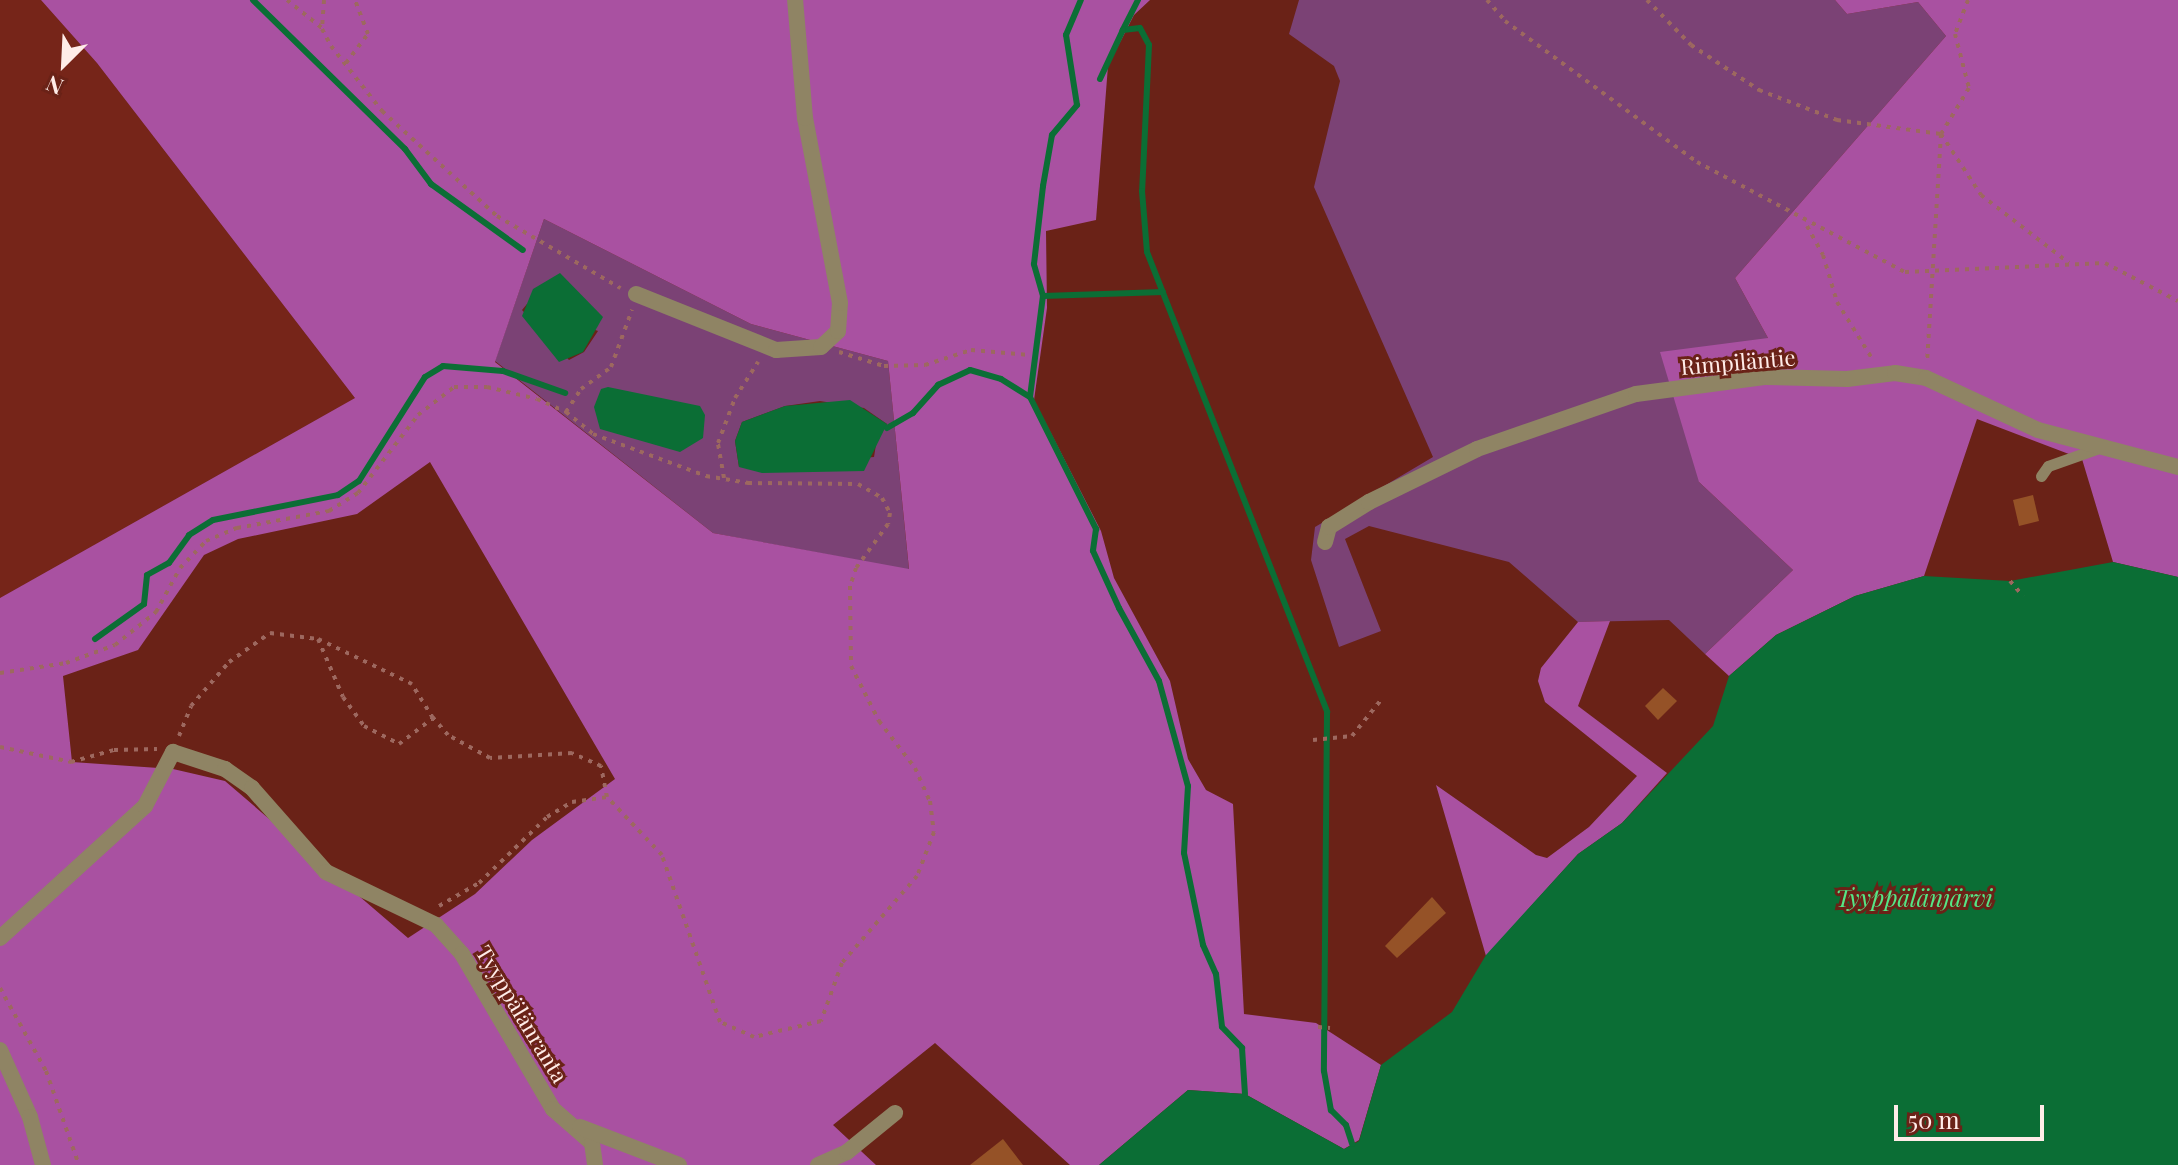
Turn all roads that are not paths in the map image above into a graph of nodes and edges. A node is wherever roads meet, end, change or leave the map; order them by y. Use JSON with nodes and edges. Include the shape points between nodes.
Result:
{"nodes":[{"id":1,"x":795,"y":0,"type":"edge"},
{"id":2,"x":636,"y":294,"type":"road end"},
{"id":3,"x":2096,"y":449,"type":"junction"},
{"id":4,"x":2178,"y":467,"type":"edge"},
{"id":5,"x":2041,"y":476,"type":"dead end"},
{"id":6,"x":1325,"y":542,"type":"dead end"},
{"id":7,"x":0,"y":938,"type":"edge"},
{"id":8,"x":0,"y":1050,"type":"edge"},
{"id":9,"x":895,"y":1113,"type":"dead end"},
{"id":10,"x":575,"y":1124,"type":"junction"},
{"id":11,"x":43,"y":1165,"type":"edge"},
{"id":12,"x":595,"y":1165,"type":"edge"},
{"id":13,"x":679,"y":1165,"type":"edge"},
{"id":14,"x":818,"y":1165,"type":"edge"}],
"edges":[{"from":1,"to":2,"type":"street","via":[[805,118],[840,303],[838,331],[821,347],[776,350]]},
{"from":3,"to":4,"type":"street","name":"Rimpiläntie"},
{"from":3,"to":5,"type":"lane","via":[[2048,466]]},
{"from":3,"to":6,"type":"street","name":"Rimpiläntie","via":[[2038,430],[1926,378],[1766,377],[1636,394],[1477,449],[1369,502],[1329,527]]},
{"from":7,"to":10,"type":"street","name":"Tyyppälänranta","via":[[145,806],[173,752],[225,769],[252,788],[326,872],[436,925],[462,954],[546,1098]]},
{"from":8,"to":11,"type":"street","via":[[30,1117]]},
{"from":9,"to":14,"type":"street","via":[[847,1152]]},
{"from":10,"to":12,"type":"street","name":"Tyyppälänranta","via":[[592,1143]]},
{"from":10,"to":13,"type":"street"}]}
